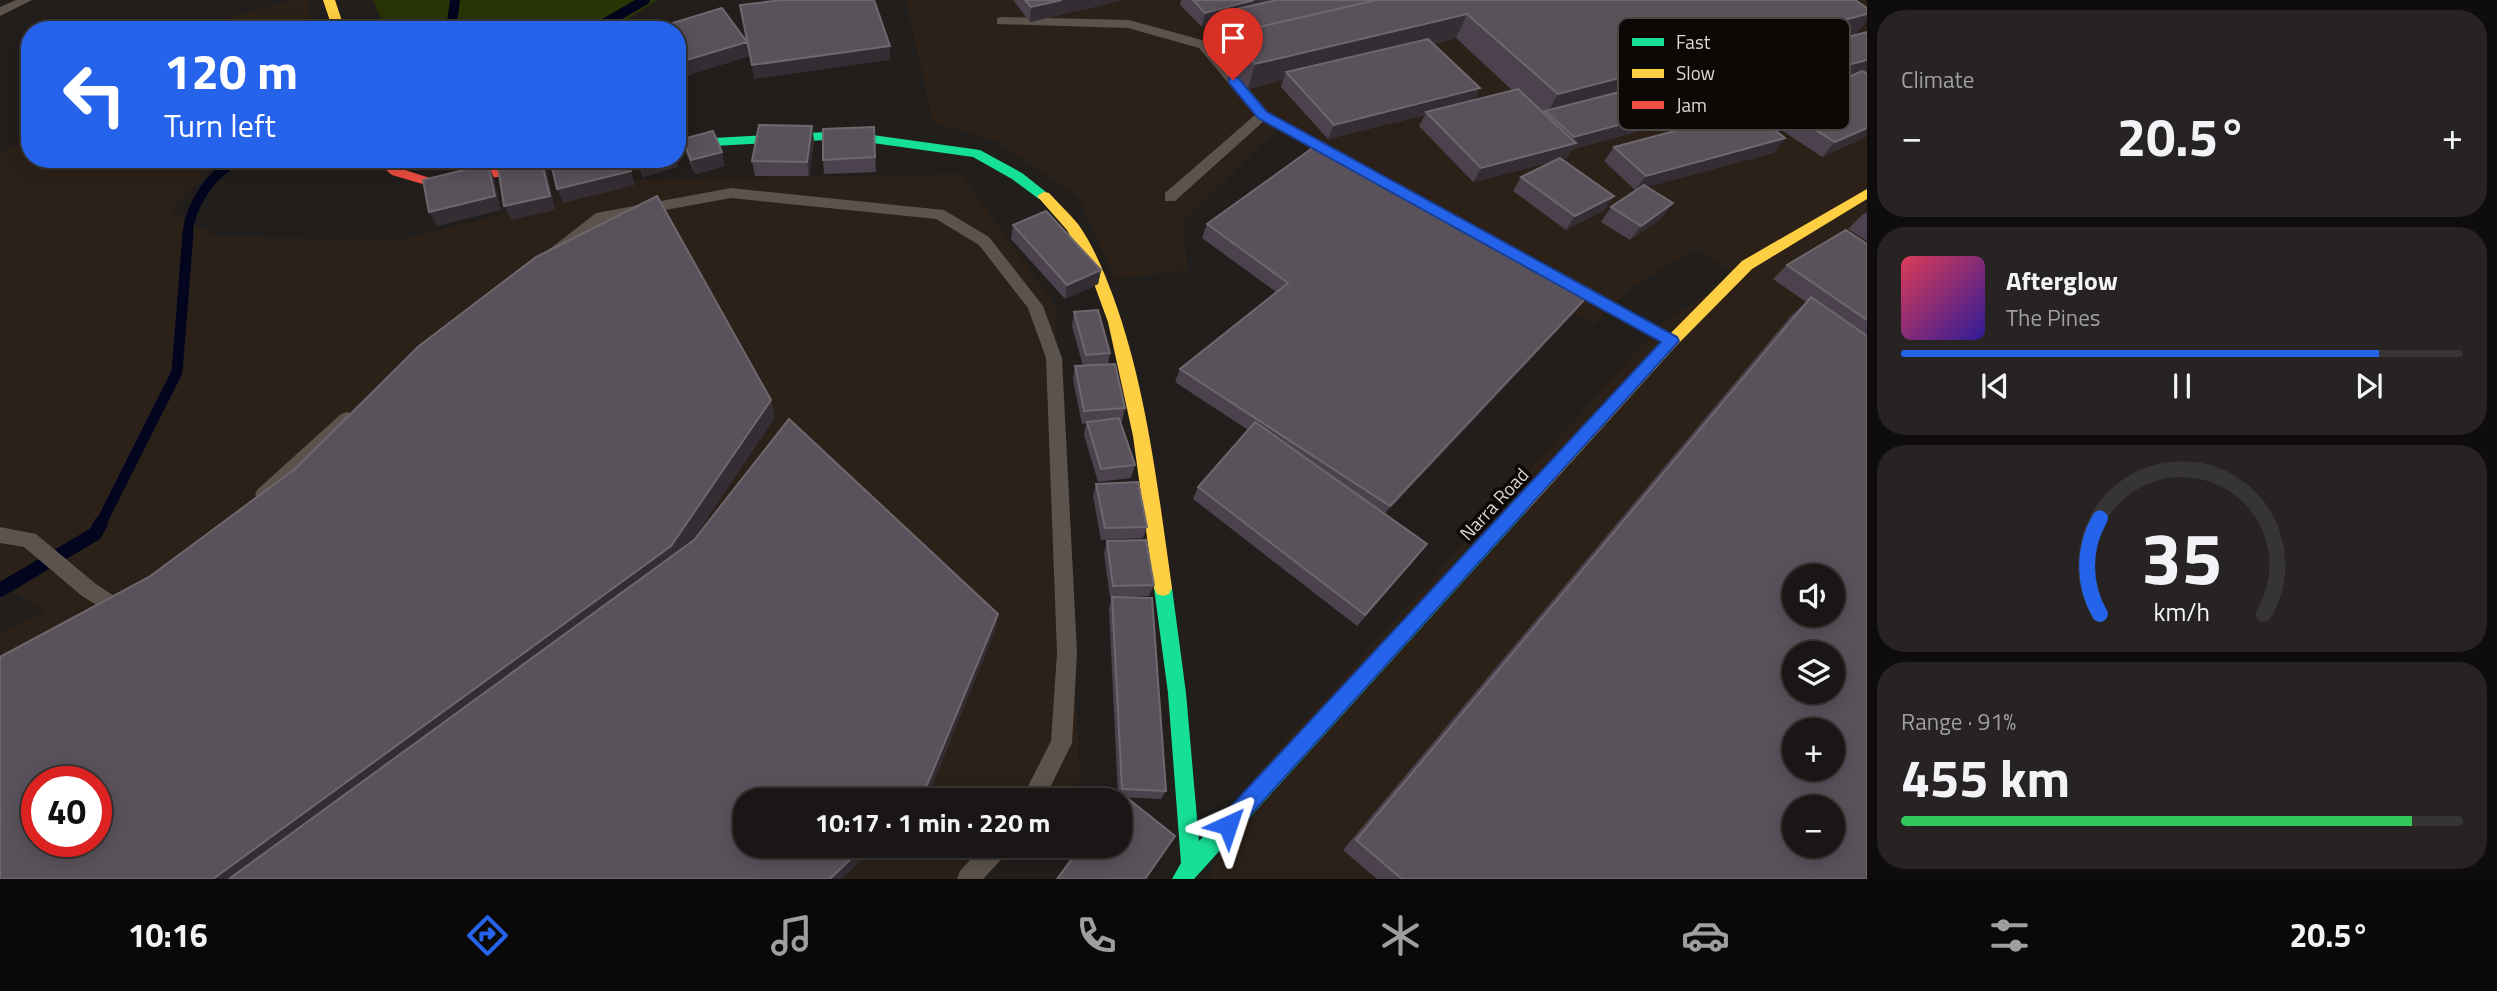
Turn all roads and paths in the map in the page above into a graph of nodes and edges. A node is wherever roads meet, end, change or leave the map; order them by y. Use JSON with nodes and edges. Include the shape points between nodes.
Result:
{"nodes":[{"id":1,"x":26,"y":0,"type":"edge"},
{"id":2,"x":329,"y":0,"type":"edge"},
{"id":3,"x":0,"y":12,"type":"edge"},
{"id":4,"x":336,"y":21,"type":"edge"},
{"id":5,"x":1001,"y":21,"type":"dead end"},
{"id":6,"x":1263,"y":115,"type":"junction"},
{"id":7,"x":686,"y":144,"type":"edge"},
{"id":8,"x":391,"y":168,"type":"edge"},
{"id":9,"x":532,"y":168,"type":"edge"},
{"id":10,"x":1867,"y":193,"type":"edge"},
{"id":11,"x":1170,"y":197,"type":"dead end"},
{"id":12,"x":535,"y":267,"type":"edge"},
{"id":13,"x":1672,"y":341,"type":"junction"},
{"id":14,"x":362,"y":404,"type":"edge"},
{"id":15,"x":249,"y":505,"type":"edge"},
{"id":16,"x":0,"y":535,"type":"edge"},
{"id":17,"x":93,"y":621,"type":"edge"},
{"id":18,"x":1038,"y":788,"type":"edge"},
{"id":19,"x":987,"y":858,"type":"edge"},
{"id":20,"x":1191,"y":865,"type":"junction"},
{"id":21,"x":968,"y":879,"type":"edge"},
{"id":22,"x":1182,"y":879,"type":"edge"}],
"edges":[{"from":1,"to":3,"type":"lane"},
{"from":2,"to":4,"type":"street"},
{"from":5,"to":6,"type":"lane","via":[[1129,23],[1204,45]]},
{"from":6,"to":11,"type":"lane"},
{"from":6,"to":13,"type":"lane"},
{"from":7,"to":20,"type":"street","via":[[845,135],[976,153],[1017,176],[1063,211],[1097,270],[1113,312],[1145,453],[1177,694]]},
{"from":8,"to":9,"type":"street","via":[[433,184]]},
{"from":10,"to":13,"type":"street","name":"Narra Road","via":[[1747,265]]},
{"from":12,"to":18,"type":"lane","via":[[601,217],[731,193],[939,214],[984,241],[1035,306],[1054,358],[1067,653],[1061,743]]},
{"from":13,"to":20,"type":"street","name":"Narra Road"},
{"from":14,"to":15,"type":"lane"},
{"from":16,"to":17,"type":"lane","via":[[29,540],[89,590],[122,603]]},
{"from":19,"to":21,"type":"lane"},
{"from":20,"to":22,"type":"street","name":"Narra Road"}]}
